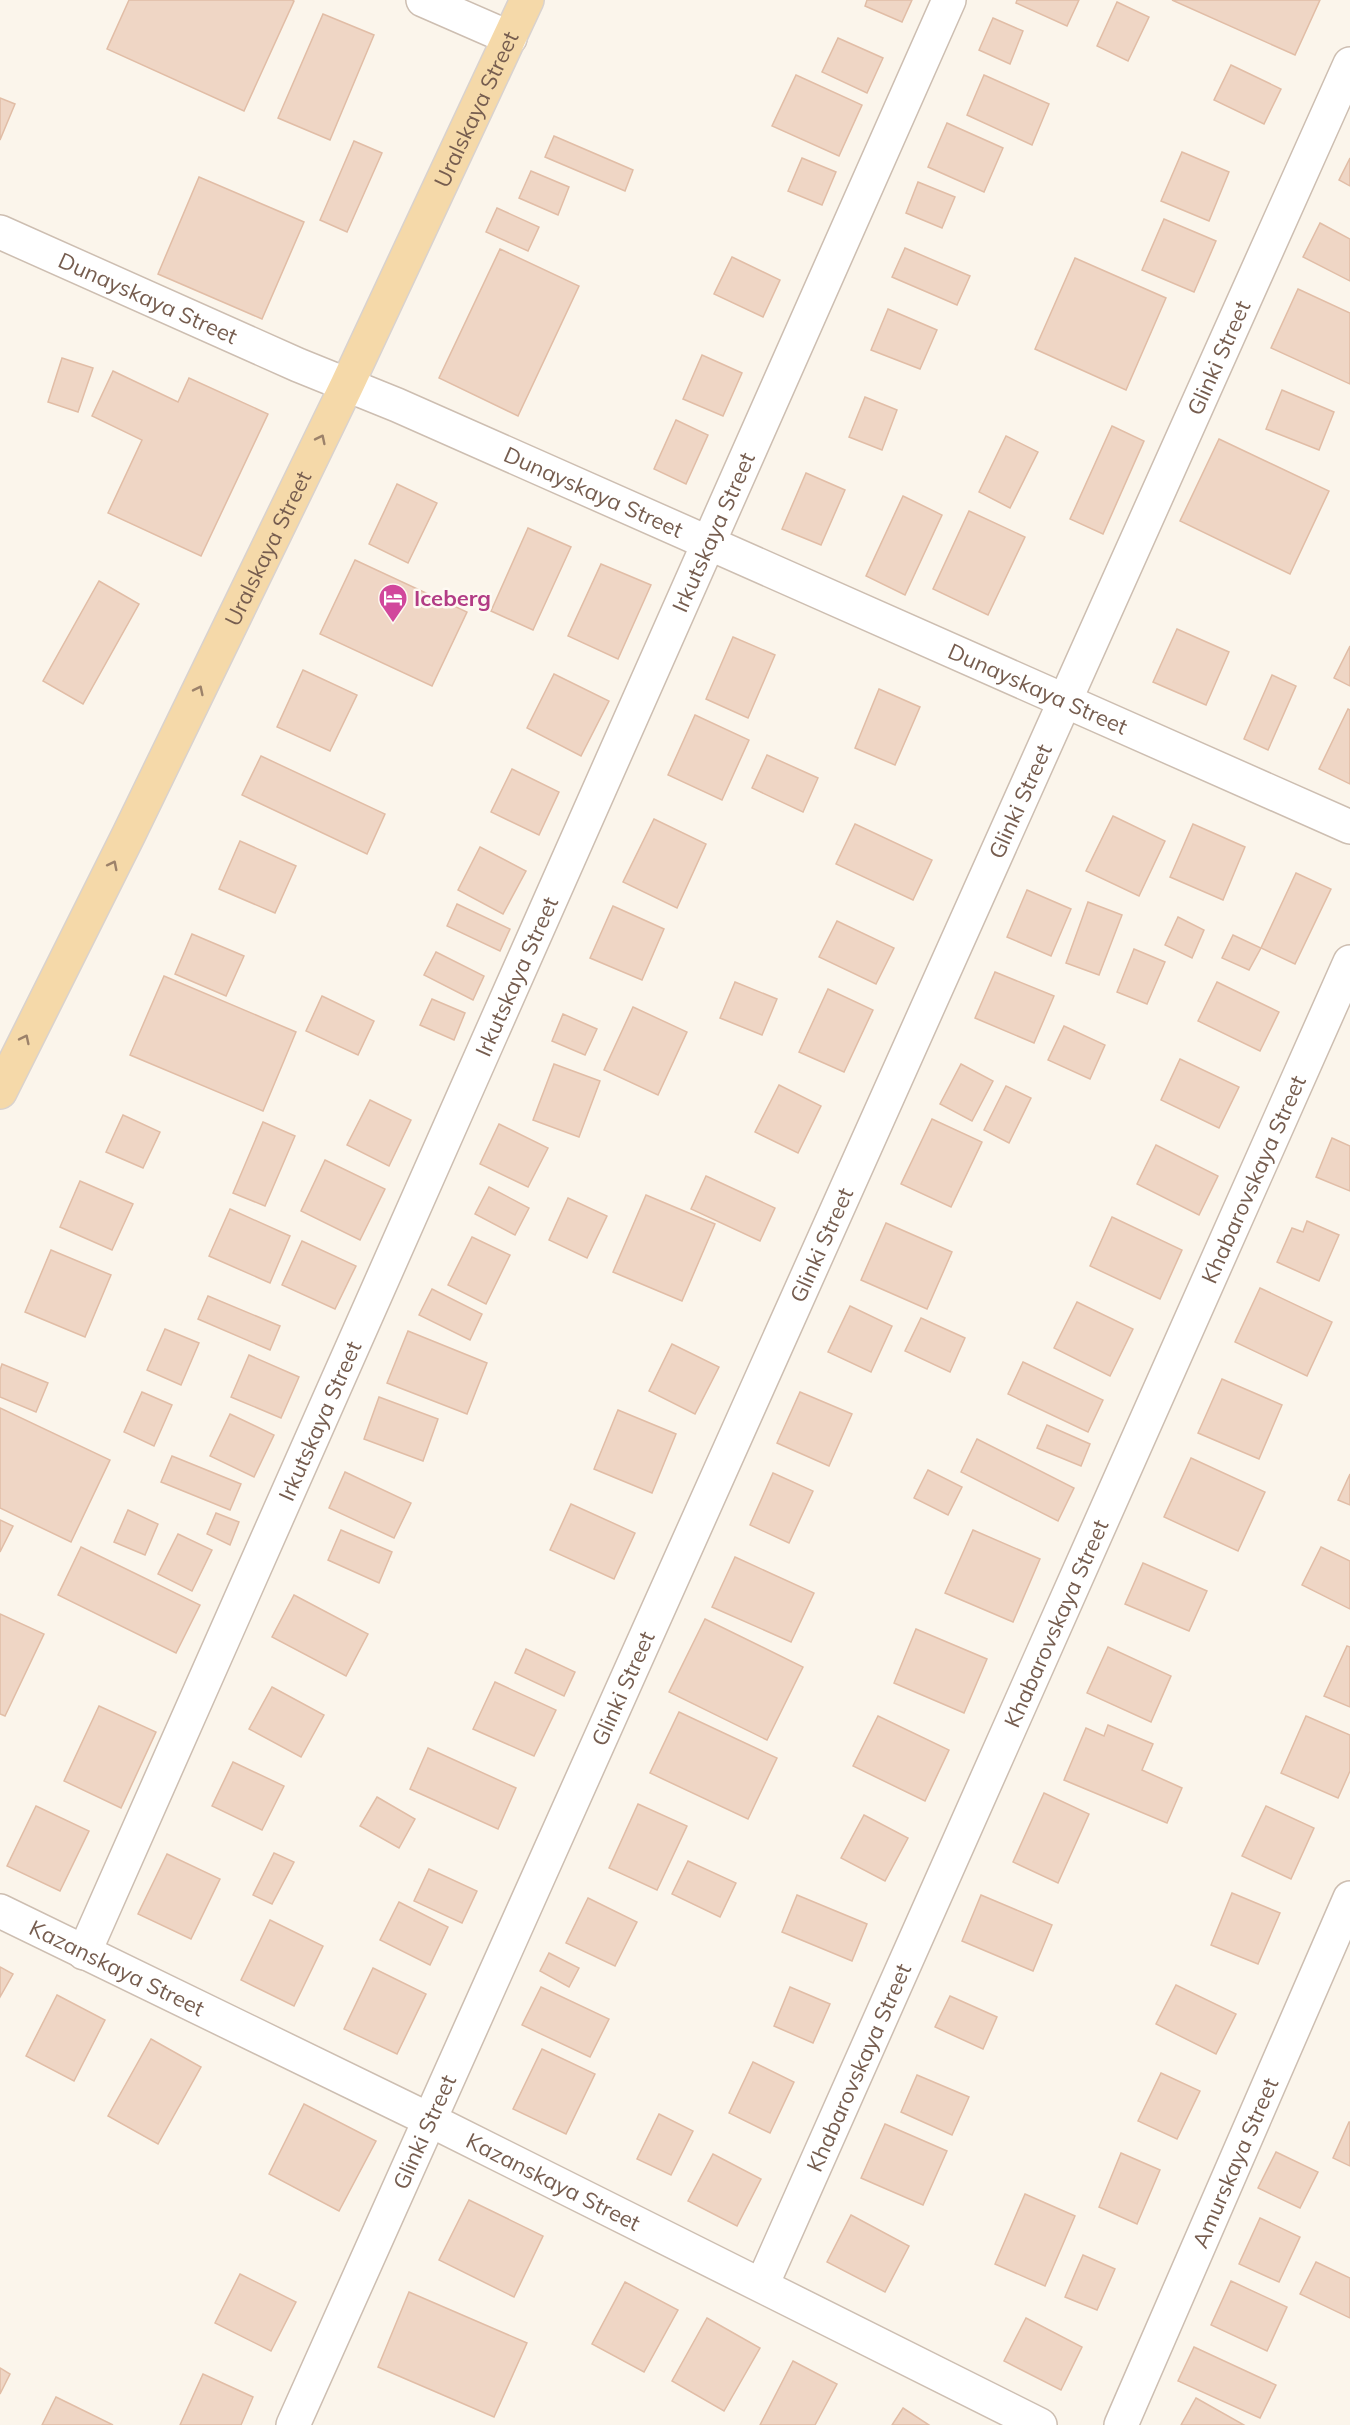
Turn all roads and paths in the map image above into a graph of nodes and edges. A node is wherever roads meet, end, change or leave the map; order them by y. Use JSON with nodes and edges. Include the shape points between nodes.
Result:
{"nodes":[{"id":1,"x":423,"y":0,"type":"edge"},
{"id":2,"x":526,"y":0,"type":"edge"},
{"id":3,"x":949,"y":0,"type":"edge"},
{"id":4,"x":510,"y":38,"type":"junction"},
{"id":5,"x":1350,"y":64,"type":"edge"},
{"id":6,"x":0,"y":232,"type":"edge"},
{"id":7,"x":347,"y":385,"type":"junction"},
{"id":8,"x":707,"y":544,"type":"junction"},
{"id":9,"x":1065,"y":702,"type":"junction"},
{"id":10,"x":1350,"y":827,"type":"edge"},
{"id":11,"x":1350,"y":962,"type":"edge"},
{"id":12,"x":0,"y":1092,"type":"edge"},
{"id":13,"x":1350,"y":1898,"type":"edge"},
{"id":14,"x":0,"y":1911,"type":"edge"},
{"id":15,"x":84,"y":1953,"type":"junction"},
{"id":16,"x":430,"y":2120,"type":"junction"},
{"id":17,"x":762,"y":2285,"type":"junction"},
{"id":18,"x":293,"y":2425,"type":"edge"},
{"id":19,"x":1040,"y":2425,"type":"edge"},
{"id":20,"x":1121,"y":2425,"type":"edge"}],
"edges":[{"from":1,"to":4,"type":"street"},
{"from":2,"to":4,"type":"main road","name":"Uralskaya Street"},
{"from":3,"to":8,"type":"street","name":"Irkutskaya Street"},
{"from":4,"to":7,"type":"main road","name":"Uralskaya Street"},
{"from":5,"to":9,"type":"street","name":"Glinki Street"},
{"from":6,"to":7,"type":"street","name":"Dunayskaya Street"},
{"from":7,"to":8,"type":"street","name":"Dunayskaya Street"},
{"from":12,"to":7,"type":"main road","name":"Uralskaya Street","one_way":true},
{"from":8,"to":9,"type":"street","name":"Dunayskaya Street"},
{"from":8,"to":15,"type":"street","name":"Irkutskaya Street"},
{"from":9,"to":10,"type":"street","name":"Dunayskaya Street"},
{"from":9,"to":16,"type":"street","name":"Glinki Street"},
{"from":11,"to":17,"type":"street","name":"Khabarovskaya Street"},
{"from":13,"to":20,"type":"street","name":"Amurskaya Street"},
{"from":14,"to":15,"type":"street","name":"Kazanskaya Street"},
{"from":15,"to":16,"type":"street","name":"Kazanskaya Street"},
{"from":16,"to":17,"type":"street","name":"Kazanskaya Street"},
{"from":16,"to":18,"type":"street","name":"Glinki Street"},
{"from":17,"to":19,"type":"street","name":"Kazanskaya Street"}]}
